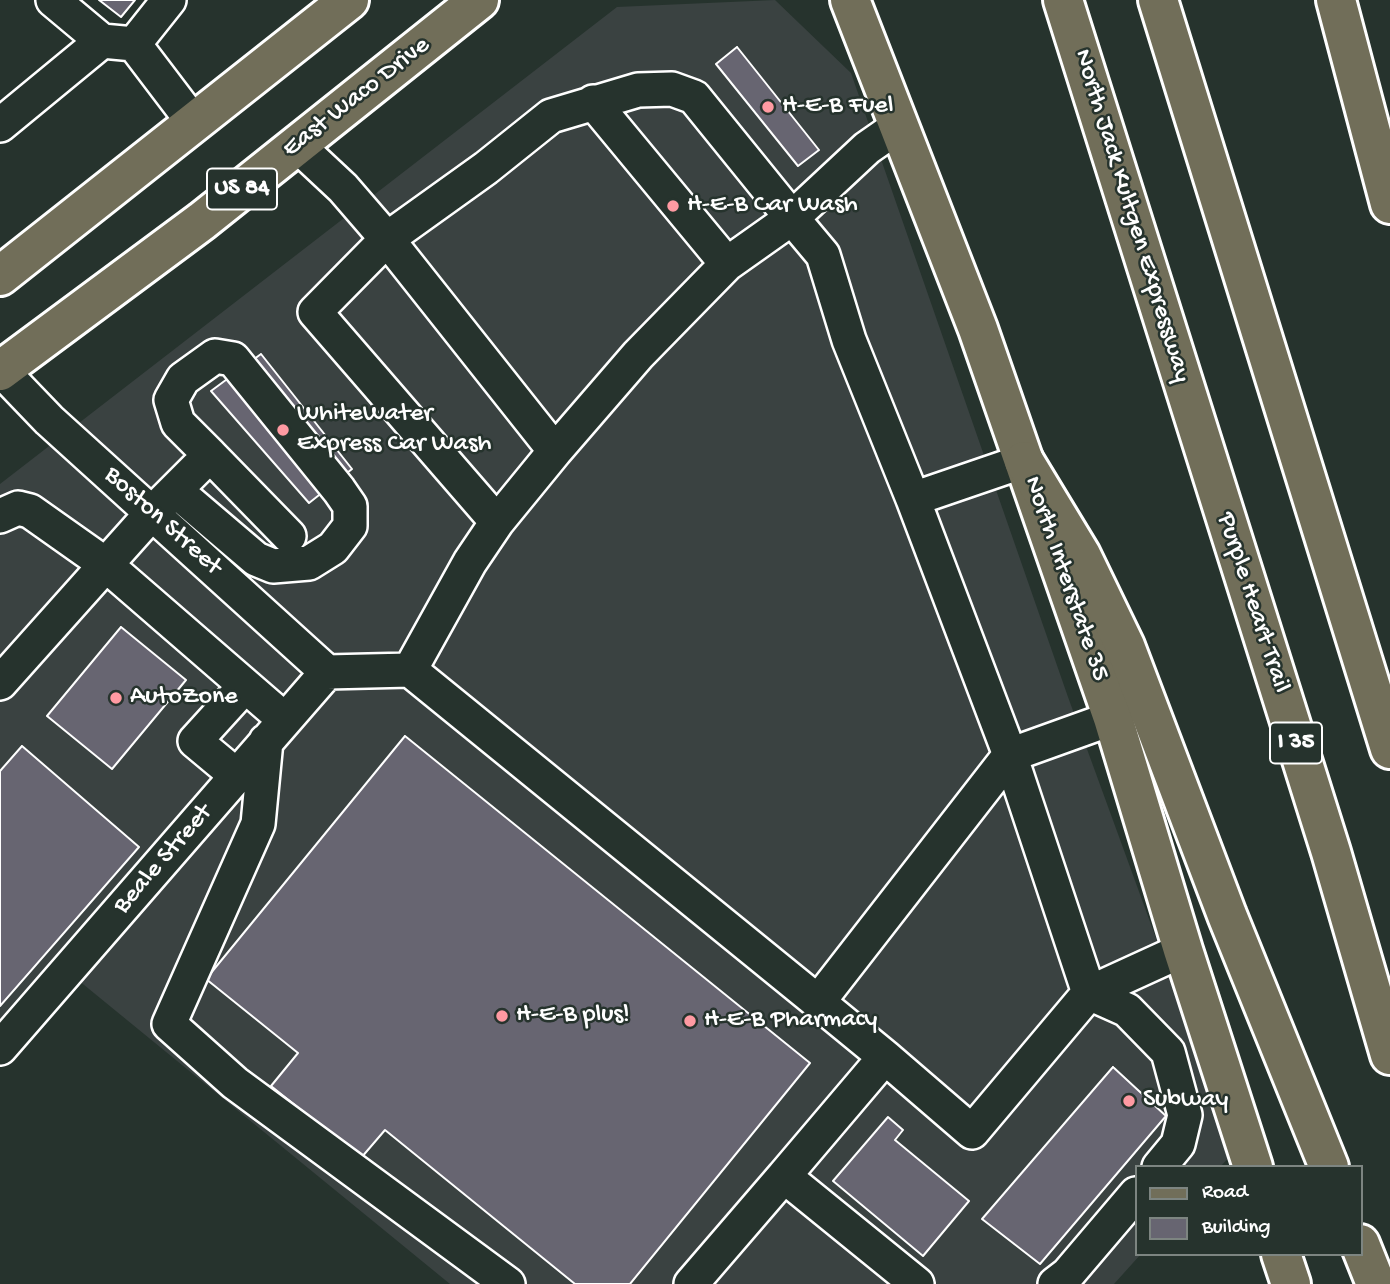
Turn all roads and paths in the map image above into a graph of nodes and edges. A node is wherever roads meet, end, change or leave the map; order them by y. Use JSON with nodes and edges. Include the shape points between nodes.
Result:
{"nodes":[{"id":1,"x":53,"y":0,"type":"edge"},
{"id":2,"x":169,"y":0,"type":"edge"},
{"id":3,"x":349,"y":0,"type":"edge"},
{"id":4,"x":479,"y":0,"type":"edge"},
{"id":5,"x":850,"y":0,"type":"edge"},
{"id":6,"x":1063,"y":0,"type":"edge"},
{"id":7,"x":1158,"y":0,"type":"edge"},
{"id":8,"x":1336,"y":0,"type":"edge"},
{"id":9,"x":102,"y":41,"type":"junction"},
{"id":10,"x":134,"y":44,"type":"junction"},
{"id":11,"x":593,"y":102,"type":"junction"},
{"id":12,"x":194,"y":123,"type":"junction"},
{"id":13,"x":0,"y":125,"type":"edge"},
{"id":14,"x":900,"y":125,"type":"junction"},
{"id":15,"x":297,"y":145,"type":"junction"},
{"id":16,"x":1387,"y":178,"type":"edge"},
{"id":17,"x":792,"y":218,"type":"junction"},
{"id":18,"x":387,"y":239,"type":"junction"},
{"id":19,"x":727,"y":264,"type":"junction"},
{"id":20,"x":0,"y":276,"type":"edge"},
{"id":21,"x":0,"y":370,"type":"edge"},
{"id":22,"x":1198,"y":432,"type":"joint"},
{"id":23,"x":555,"y":452,"type":"junction"},
{"id":24,"x":210,"y":455,"type":"junction"},
{"id":25,"x":1024,"y":461,"type":"junction"},
{"id":26,"x":175,"y":489,"type":"junction"},
{"id":27,"x":913,"y":499,"type":"junction"},
{"id":28,"x":152,"y":513,"type":"junction"},
{"id":29,"x":0,"y":516,"type":"edge"},
{"id":30,"x":497,"y":522,"type":"junction"},
{"id":31,"x":289,"y":536,"type":"dead end"},
{"id":32,"x":105,"y":564,"type":"junction"},
{"id":33,"x":410,"y":670,"type":"junction"},
{"id":34,"x":327,"y":672,"type":"junction"},
{"id":35,"x":0,"y":683,"type":"edge"},
{"id":36,"x":245,"y":686,"type":"junction"},
{"id":37,"x":1113,"y":718,"type":"junction"},
{"id":38,"x":276,"y":731,"type":"junction"},
{"id":39,"x":1390,"y":749,"type":"edge"},
{"id":40,"x":1010,"y":755,"type":"junction"},
{"id":41,"x":237,"y":776,"type":"junction"},
{"id":42,"x":1183,"y":950,"type":"junction"},
{"id":43,"x":1089,"y":993,"type":"junction"},
{"id":44,"x":818,"y":1002,"type":"junction"},
{"id":45,"x":0,"y":1048,"type":"edge"},
{"id":46,"x":1390,"y":1055,"type":"edge"},
{"id":47,"x":885,"y":1057,"type":"junction"},
{"id":48,"x":1161,"y":1165,"type":"edge"},
{"id":49,"x":1252,"y":1165,"type":"edge"},
{"id":50,"x":1328,"y":1165,"type":"edge"},
{"id":51,"x":784,"y":1176,"type":"junction"},
{"id":52,"x":1134,"y":1196,"type":"edge"},
{"id":53,"x":1362,"y":1249,"type":"edge"},
{"id":54,"x":1282,"y":1256,"type":"edge"},
{"id":55,"x":508,"y":1284,"type":"edge"},
{"id":56,"x":691,"y":1284,"type":"edge"},
{"id":57,"x":917,"y":1284,"type":"edge"},
{"id":58,"x":1055,"y":1284,"type":"edge"},
{"id":59,"x":1291,"y":1284,"type":"edge"},
{"id":60,"x":1376,"y":1284,"type":"edge"}],
"edges":[{"from":1,"to":9,"type":"street"},
{"from":2,"to":10,"type":"street"},
{"from":3,"to":12,"type":"main road"},
{"from":4,"to":15,"type":"main road","name":"East Waco Drive","number":"US 84"},
{"from":5,"to":14,"type":"main road","name":"North Interstate 35"},
{"from":6,"to":22,"type":"main road","name":"North Jack Kultgen Expressway","number":"I 35"},
{"from":7,"to":39,"type":"main road"},
{"from":8,"to":16,"type":"main road"},
{"from":9,"to":10,"type":"street"},
{"from":9,"to":13,"type":"street"},
{"from":10,"to":12,"type":"street"},
{"from":11,"to":17,"type":"street","via":[[638,90],[672,89],[694,97]]},
{"from":11,"to":18,"type":"street","via":[[551,116]]},
{"from":11,"to":19,"type":"street"},
{"from":12,"to":20,"type":"main road"},
{"from":14,"to":17,"type":"street","via":[[867,148]]},
{"from":14,"to":25,"type":"main road","name":"North Interstate 35"},
{"from":15,"to":18,"type":"street"},
{"from":15,"to":21,"type":"main road","name":"East Waco Drive","number":"US 84"},
{"from":17,"to":19,"type":"street"},
{"from":17,"to":27,"type":"street","via":[[823,255],[849,340]]},
{"from":18,"to":23,"type":"street"},
{"from":18,"to":30,"type":"street","via":[[315,312]]},
{"from":19,"to":23,"type":"street","via":[[647,346]]},
{"from":21,"to":28,"type":"street","name":"Boston Street"},
{"from":22,"to":46,"type":"main road","name":"Purple Heart Trail","number":"I 35"},
{"from":23,"to":30,"type":"street"},
{"from":24,"to":26,"type":"street"},
{"from":24,"to":26,"type":"street","via":[[178,423],[172,400],[183,379],[215,356],[233,359],[339,490],[350,506],[350,526],[333,548],[310,563],[273,566],[256,559]]},
{"from":24,"to":31,"type":"street"},
{"from":25,"to":27,"type":"street"},
{"from":25,"to":37,"type":"main road","name":"North Interstate 35"},
{"from":25,"to":50,"type":"main road","via":[[1081,555],[1125,646]]},
{"from":26,"to":28,"type":"street"},
{"from":27,"to":40,"type":"street"},
{"from":28,"to":32,"type":"street"},
{"from":28,"to":34,"type":"street","name":"Boston Street"},
{"from":29,"to":32,"type":"street","via":[[18,508],[30,511]]},
{"from":30,"to":33,"type":"street"},
{"from":32,"to":35,"type":"street"},
{"from":32,"to":36,"type":"street"},
{"from":33,"to":34,"type":"street"},
{"from":33,"to":44,"type":"street"},
{"from":34,"to":38,"type":"street","name":"Beale Street"},
{"from":36,"to":38,"type":"street"},
{"from":36,"to":41,"type":"street","via":[[195,741]]},
{"from":37,"to":40,"type":"street"},
{"from":37,"to":42,"type":"main road","name":"North Interstate 35"},
{"from":38,"to":41,"type":"street","name":"Beale Street"},
{"from":38,"to":55,"type":"street","via":[[258,824],[169,1024],[234,1083]]},
{"from":40,"to":43,"type":"street"},
{"from":40,"to":44,"type":"street"},
{"from":41,"to":45,"type":"street","name":"Beale Street"},
{"from":42,"to":43,"type":"street"},
{"from":42,"to":49,"type":"main road","name":"North Interstate 35"},
{"from":43,"to":47,"type":"street","via":[[972,1132]]},
{"from":43,"to":48,"type":"street","via":[[1128,1010],[1168,1052],[1185,1115],[1178,1144]]},
{"from":44,"to":47,"type":"street"},
{"from":47,"to":51,"type":"street"},
{"from":51,"to":56,"type":"street"},
{"from":51,"to":57,"type":"street"},
{"from":52,"to":58,"type":"street"},
{"from":53,"to":60,"type":"main road"},
{"from":54,"to":59,"type":"main road"}]}
